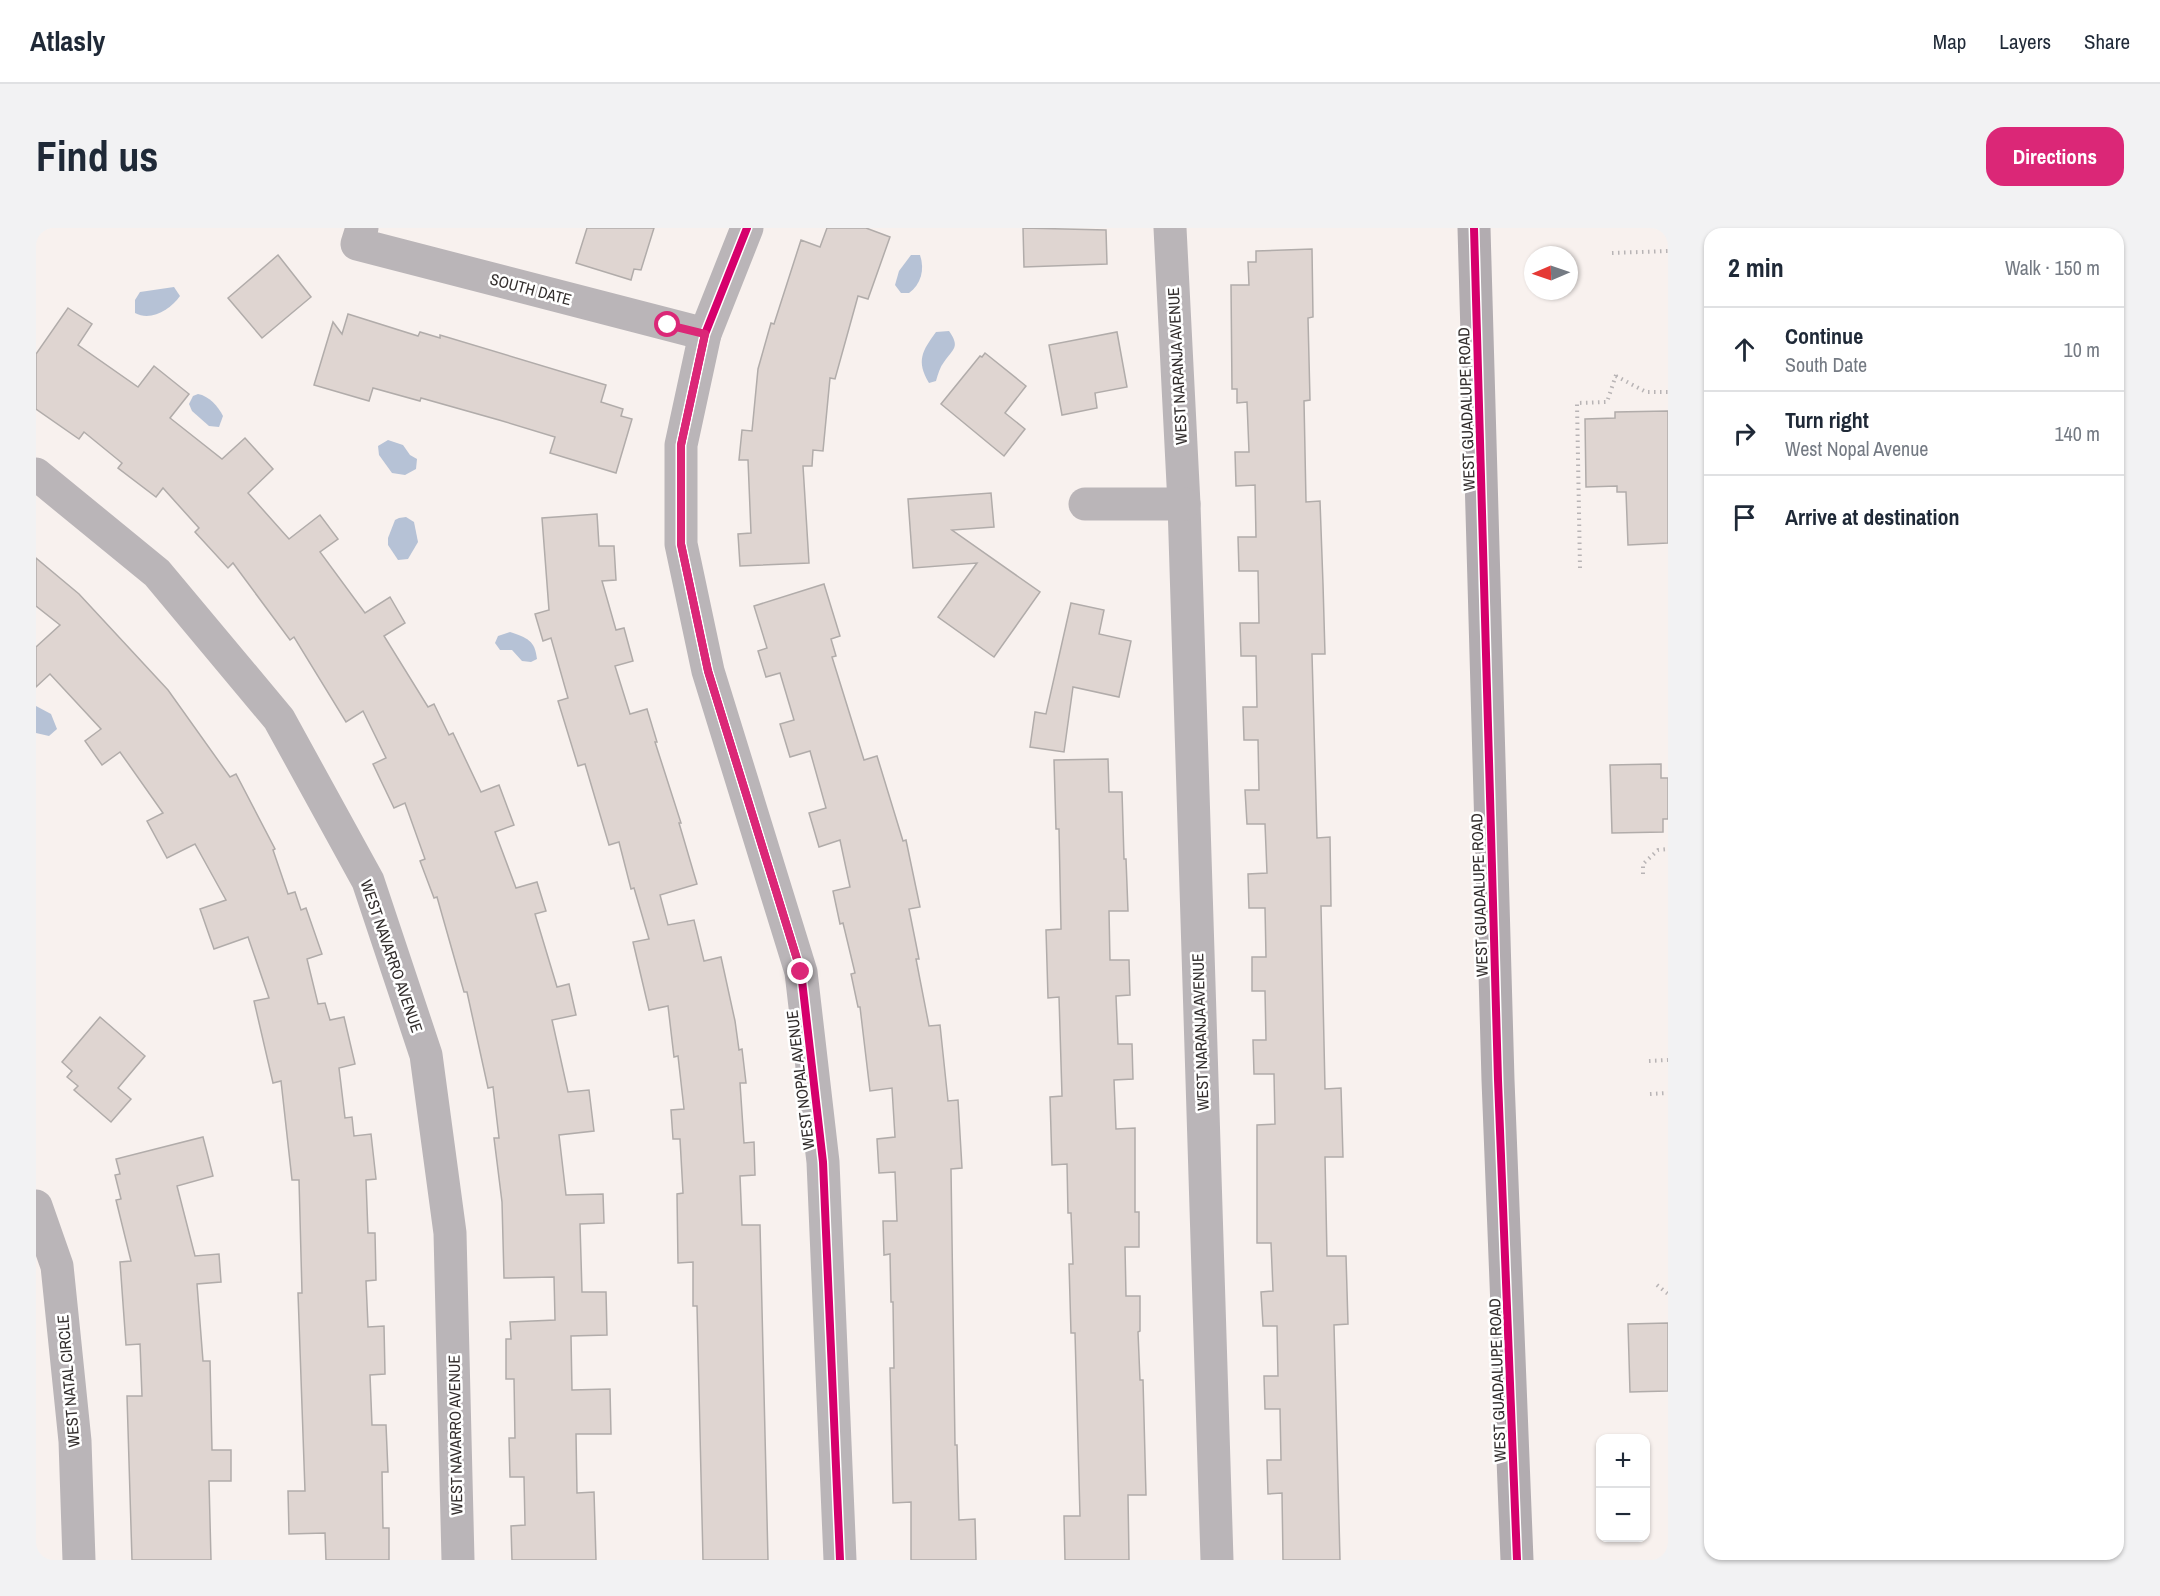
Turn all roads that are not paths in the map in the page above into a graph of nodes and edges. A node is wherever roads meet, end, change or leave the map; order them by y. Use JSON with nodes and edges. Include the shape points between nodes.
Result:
{"nodes":[{"id":1,"x":747,"y":228,"type":"edge"},
{"id":2,"x":1170,"y":228,"type":"edge"},
{"id":3,"x":1474,"y":228,"type":"edge"},
{"id":4,"x":360,"y":236,"type":"edge"},
{"id":5,"x":705,"y":334,"type":"junction"},
{"id":6,"x":36,"y":474,"type":"edge"},
{"id":7,"x":1085,"y":504,"type":"dead end"},
{"id":8,"x":1184,"y":504,"type":"junction"},
{"id":9,"x":36,"y":1206,"type":"edge"},
{"id":10,"x":79,"y":1560,"type":"edge"},
{"id":11,"x":458,"y":1560,"type":"edge"},
{"id":12,"x":840,"y":1560,"type":"edge"},
{"id":13,"x":1217,"y":1560,"type":"edge"},
{"id":14,"x":1517,"y":1560,"type":"edge"}],
"edges":[{"from":1,"to":5,"type":"street","name":"WEST NOPAL AVENUE"},
{"from":2,"to":8,"type":"street","name":"WEST NARANJA AVENUE"},
{"from":3,"to":14,"type":"main road","name":"WEST GUADALUPE ROAD","via":[[1498,1068]]},
{"from":4,"to":5,"type":"street","name":"SOUTH DATE"},
{"from":5,"to":12,"type":"street","name":"WEST NOPAL AVENUE","via":[[681,445],[681,544],[708,671],[801,972],[824,1162]]},
{"from":6,"to":11,"type":"street","name":"WEST NAVARRO AVENUE","via":[[157,573],[279,719],[369,881],[426,1055],[450,1233]]},
{"from":7,"to":8,"type":"street"},
{"from":8,"to":13,"type":"street","name":"WEST NARANJA AVENUE"},
{"from":9,"to":10,"type":"street","name":"WEST NATAL CIRCLE","via":[[57,1266],[75,1441]]}]}
